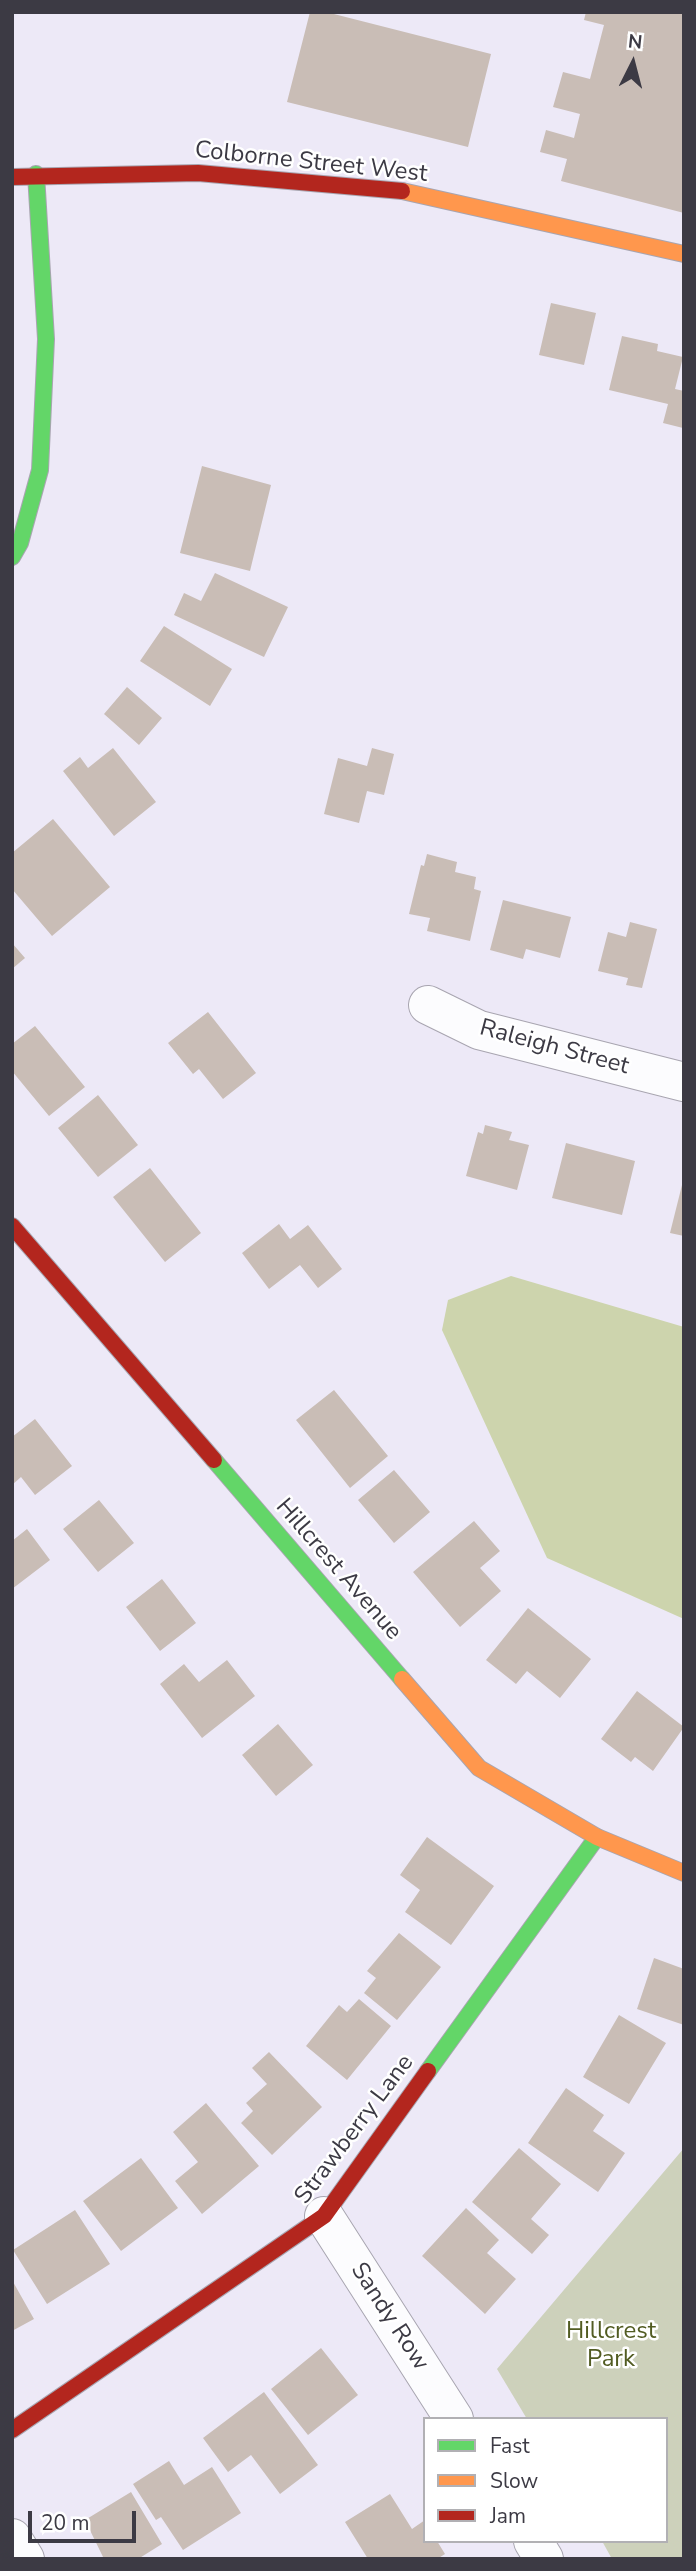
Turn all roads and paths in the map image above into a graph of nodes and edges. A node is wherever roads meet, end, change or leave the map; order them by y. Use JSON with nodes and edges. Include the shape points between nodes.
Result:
{"nodes":[{"id":1,"x":36,"y":174,"type":"junction"},
{"id":2,"x":12,"y":177,"type":"edge"},
{"id":3,"x":684,"y":254,"type":"edge"},
{"id":4,"x":12,"y":557,"type":"edge"},
{"id":5,"x":428,"y":1005,"type":"dead end"},
{"id":6,"x":684,"y":1082,"type":"edge"},
{"id":7,"x":12,"y":1226,"type":"edge"},
{"id":8,"x":597,"y":1836,"type":"junction"},
{"id":9,"x":684,"y":1873,"type":"edge"},
{"id":10,"x":324,"y":2216,"type":"junction"},
{"id":11,"x":453,"y":2417,"type":"edge"},
{"id":12,"x":12,"y":2430,"type":"edge"},
{"id":13,"x":12,"y":2538,"type":"edge"},
{"id":14,"x":534,"y":2543,"type":"edge"},
{"id":15,"x":25,"y":2559,"type":"edge"},
{"id":16,"x":544,"y":2559,"type":"edge"}],
"edges":[{"from":1,"to":2,"type":"street","name":"Colborne Street West"},
{"from":1,"to":3,"type":"street","name":"Colborne Street West","via":[[198,173],[402,191]]},
{"from":1,"to":4,"type":"street","via":[[46,339],[40,470]]},
{"from":5,"to":6,"type":"street","name":"Raleigh Street","via":[[479,1030]]},
{"from":7,"to":8,"type":"street","name":"Hillcrest Avenue","via":[[479,1768]]},
{"from":8,"to":9,"type":"street","name":"Hillcrest Avenue"},
{"from":8,"to":10,"type":"street","name":"Strawberry Lane"},
{"from":10,"to":11,"type":"street","name":"Sandy Row"},
{"from":10,"to":12,"type":"street","name":"Strawberry Lane"},
{"from":13,"to":15,"type":"street"},
{"from":14,"to":16,"type":"street"}]}
